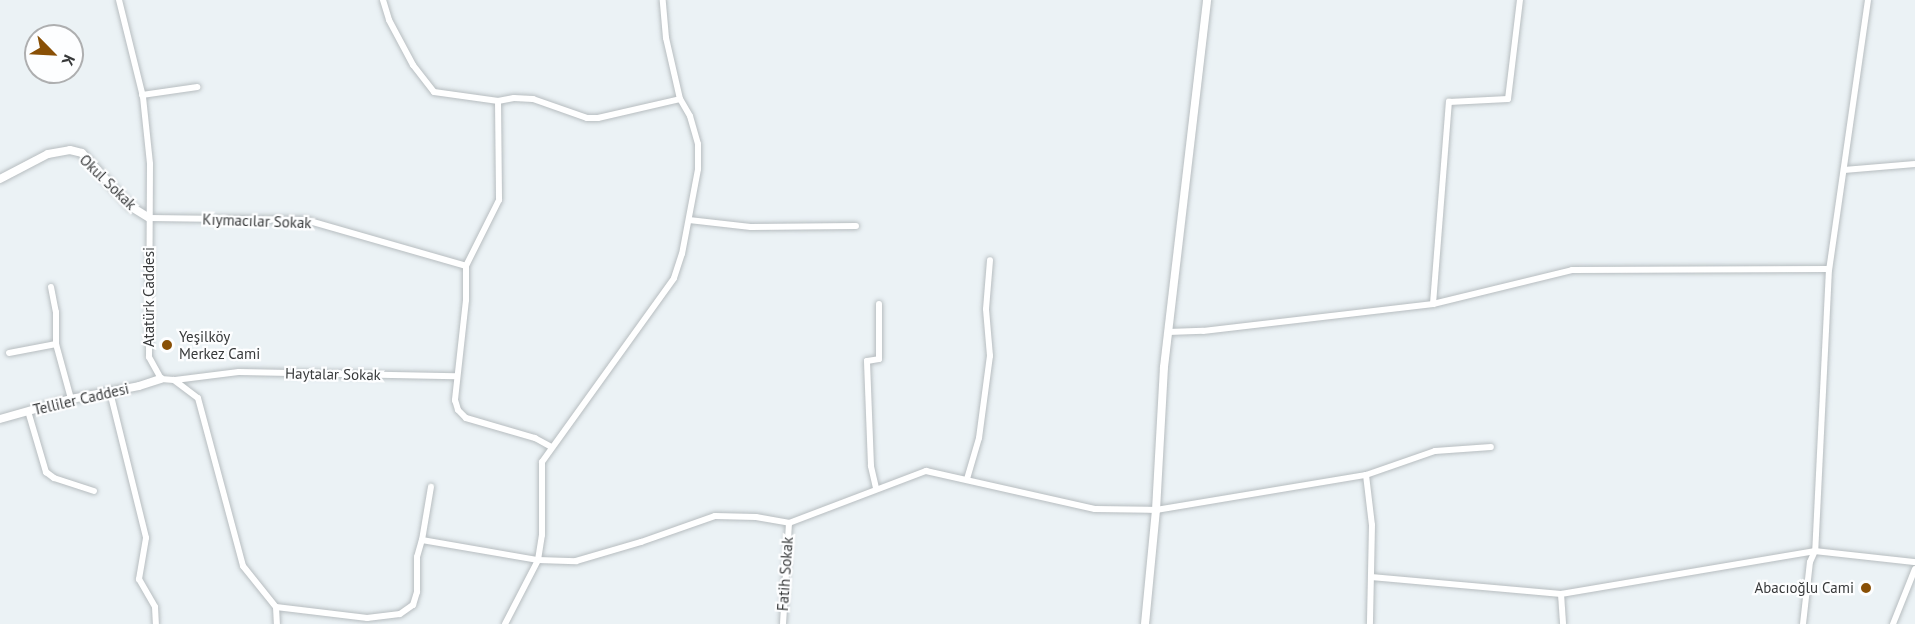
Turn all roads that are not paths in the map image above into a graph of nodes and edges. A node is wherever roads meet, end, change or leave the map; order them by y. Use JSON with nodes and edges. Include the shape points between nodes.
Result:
{"nodes":[{"id":1,"x":119,"y":0,"type":"edge"},
{"id":2,"x":383,"y":0,"type":"edge"},
{"id":3,"x":663,"y":0,"type":"edge"},
{"id":4,"x":1207,"y":0,"type":"edge"},
{"id":5,"x":1520,"y":0,"type":"edge"},
{"id":6,"x":1868,"y":0,"type":"edge"},
{"id":7,"x":197,"y":87,"type":"dead end"},
{"id":8,"x":142,"y":95,"type":"junction"},
{"id":9,"x":680,"y":99,"type":"junction"},
{"id":10,"x":498,"y":101,"type":"junction"},
{"id":11,"x":1915,"y":164,"type":"edge"},
{"id":12,"x":1844,"y":170,"type":"junction"},
{"id":13,"x":0,"y":179,"type":"edge"},
{"id":14,"x":149,"y":218,"type":"junction"},
{"id":15,"x":689,"y":220,"type":"junction"},
{"id":16,"x":856,"y":226,"type":"dead end"},
{"id":17,"x":990,"y":260,"type":"dead end"},
{"id":18,"x":466,"y":266,"type":"junction"},
{"id":19,"x":1829,"y":269,"type":"junction"},
{"id":20,"x":51,"y":287,"type":"dead end"},
{"id":21,"x":879,"y":304,"type":"dead end"},
{"id":22,"x":1433,"y":304,"type":"junction"},
{"id":23,"x":1168,"y":332,"type":"junction"},
{"id":24,"x":56,"y":344,"type":"junction"},
{"id":25,"x":9,"y":353,"type":"dead end"},
{"id":26,"x":456,"y":376,"type":"junction"},
{"id":27,"x":161,"y":379,"type":"junction"},
{"id":28,"x":174,"y":380,"type":"junction"},
{"id":29,"x":110,"y":392,"type":"junction"},
{"id":30,"x":71,"y":399,"type":"junction"},
{"id":31,"x":27,"y":411,"type":"junction"},
{"id":32,"x":0,"y":419,"type":"edge"},
{"id":33,"x":551,"y":447,"type":"junction"},
{"id":34,"x":1491,"y":447,"type":"dead end"},
{"id":35,"x":1366,"y":474,"type":"junction"},
{"id":36,"x":967,"y":480,"type":"junction"},
{"id":37,"x":431,"y":487,"type":"dead end"},
{"id":38,"x":876,"y":488,"type":"junction"},
{"id":39,"x":94,"y":490,"type":"dead end"},
{"id":40,"x":1156,"y":510,"type":"junction"},
{"id":41,"x":789,"y":523,"type":"junction"},
{"id":42,"x":422,"y":540,"type":"junction"},
{"id":43,"x":1815,"y":551,"type":"junction"},
{"id":44,"x":538,"y":560,"type":"junction"},
{"id":45,"x":1915,"y":562,"type":"edge"},
{"id":46,"x":1915,"y":569,"type":"edge"},
{"id":47,"x":1371,"y":577,"type":"junction"},
{"id":48,"x":1561,"y":594,"type":"junction"},
{"id":49,"x":276,"y":607,"type":"junction"},
{"id":50,"x":156,"y":624,"type":"edge"},
{"id":51,"x":277,"y":624,"type":"edge"},
{"id":52,"x":505,"y":624,"type":"edge"},
{"id":53,"x":783,"y":624,"type":"edge"},
{"id":54,"x":1145,"y":624,"type":"edge"},
{"id":55,"x":1370,"y":624,"type":"edge"},
{"id":56,"x":1563,"y":624,"type":"edge"},
{"id":57,"x":1803,"y":624,"type":"edge"},
{"id":58,"x":1893,"y":624,"type":"edge"}],
"edges":[{"from":1,"to":8,"type":"street","name":"Atatürk Caddesi"},
{"from":2,"to":10,"type":"street","via":[[413,65],[434,92]]},
{"from":3,"to":9,"type":"street","via":[[666,38]]},
{"from":4,"to":23,"type":"street"},
{"from":5,"to":22,"type":"street","via":[[1508,99],[1449,102]]},
{"from":6,"to":12,"type":"street"},
{"from":7,"to":8,"type":"street"},
{"from":8,"to":14,"type":"street","name":"Atatürk Caddesi","via":[[150,164]]},
{"from":9,"to":10,"type":"street","via":[[598,118],[587,118],[533,99]]},
{"from":9,"to":15,"type":"street","via":[[698,144]]},
{"from":10,"to":18,"type":"street","via":[[499,200]]},
{"from":11,"to":12,"type":"street"},
{"from":12,"to":19,"type":"street"},
{"from":13,"to":14,"type":"street","name":"Okul Sokak","via":[[48,154],[70,150],[82,153],[130,206]]},
{"from":14,"to":18,"type":"street","name":"Kıymacılar Sokak","via":[[306,220]]},
{"from":14,"to":27,"type":"street","name":"Atatürk Caddesi","via":[[149,357]]},
{"from":15,"to":16,"type":"street","via":[[751,227]]},
{"from":15,"to":33,"type":"street","via":[[674,278]]},
{"from":17,"to":36,"type":"street","via":[[986,309],[990,356],[979,438]]},
{"from":18,"to":26,"type":"street","via":[[466,300]]},
{"from":19,"to":22,"type":"street","via":[[1572,270]]},
{"from":19,"to":43,"type":"street"},
{"from":20,"to":24,"type":"street"},
{"from":21,"to":38,"type":"street","via":[[879,359],[867,362],[871,466]]},
{"from":22,"to":23,"type":"street"},
{"from":23,"to":40,"type":"street"},
{"from":24,"to":25,"type":"street"},
{"from":24,"to":30,"type":"street"},
{"from":26,"to":28,"type":"street","name":"Haytalar Sokak","via":[[239,372]]},
{"from":26,"to":33,"type":"street","via":[[455,400],[466,418],[535,438]]},
{"from":27,"to":28,"type":"street"},
{"from":27,"to":29,"type":"street","name":"Telliler Caddesi"},
{"from":28,"to":49,"type":"street","via":[[198,398],[243,566]]},
{"from":29,"to":30,"type":"street","name":"Telliler Caddesi"},
{"from":29,"to":50,"type":"street","via":[[146,538],[139,579],[155,607]]},
{"from":30,"to":31,"type":"street","name":"Telliler Caddesi"},
{"from":31,"to":32,"type":"street","name":"Telliler Caddesi"},
{"from":31,"to":39,"type":"street","via":[[46,472]]},
{"from":33,"to":44,"type":"street","via":[[542,462]]},
{"from":34,"to":35,"type":"street","via":[[1435,451]]},
{"from":35,"to":40,"type":"street"},
{"from":35,"to":47,"type":"street","via":[[1372,525]]},
{"from":36,"to":38,"type":"street","via":[[926,471]]},
{"from":36,"to":40,"type":"street","via":[[1095,509]]},
{"from":37,"to":42,"type":"street"},
{"from":38,"to":41,"type":"street"},
{"from":40,"to":54,"type":"street"},
{"from":41,"to":44,"type":"street","via":[[715,516],[576,561]]},
{"from":41,"to":53,"type":"street","name":"Fatih Sokak"},
{"from":42,"to":44,"type":"street"},
{"from":42,"to":49,"type":"street","via":[[417,557],[417,592],[412,605],[400,614],[367,618]]},
{"from":43,"to":45,"type":"street"},
{"from":43,"to":48,"type":"street"},
{"from":43,"to":57,"type":"street","via":[[1810,562]]},
{"from":44,"to":52,"type":"street"},
{"from":46,"to":58,"type":"street"},
{"from":47,"to":48,"type":"street"},
{"from":47,"to":55,"type":"street"},
{"from":48,"to":56,"type":"street"},
{"from":49,"to":51,"type":"street"}]}
